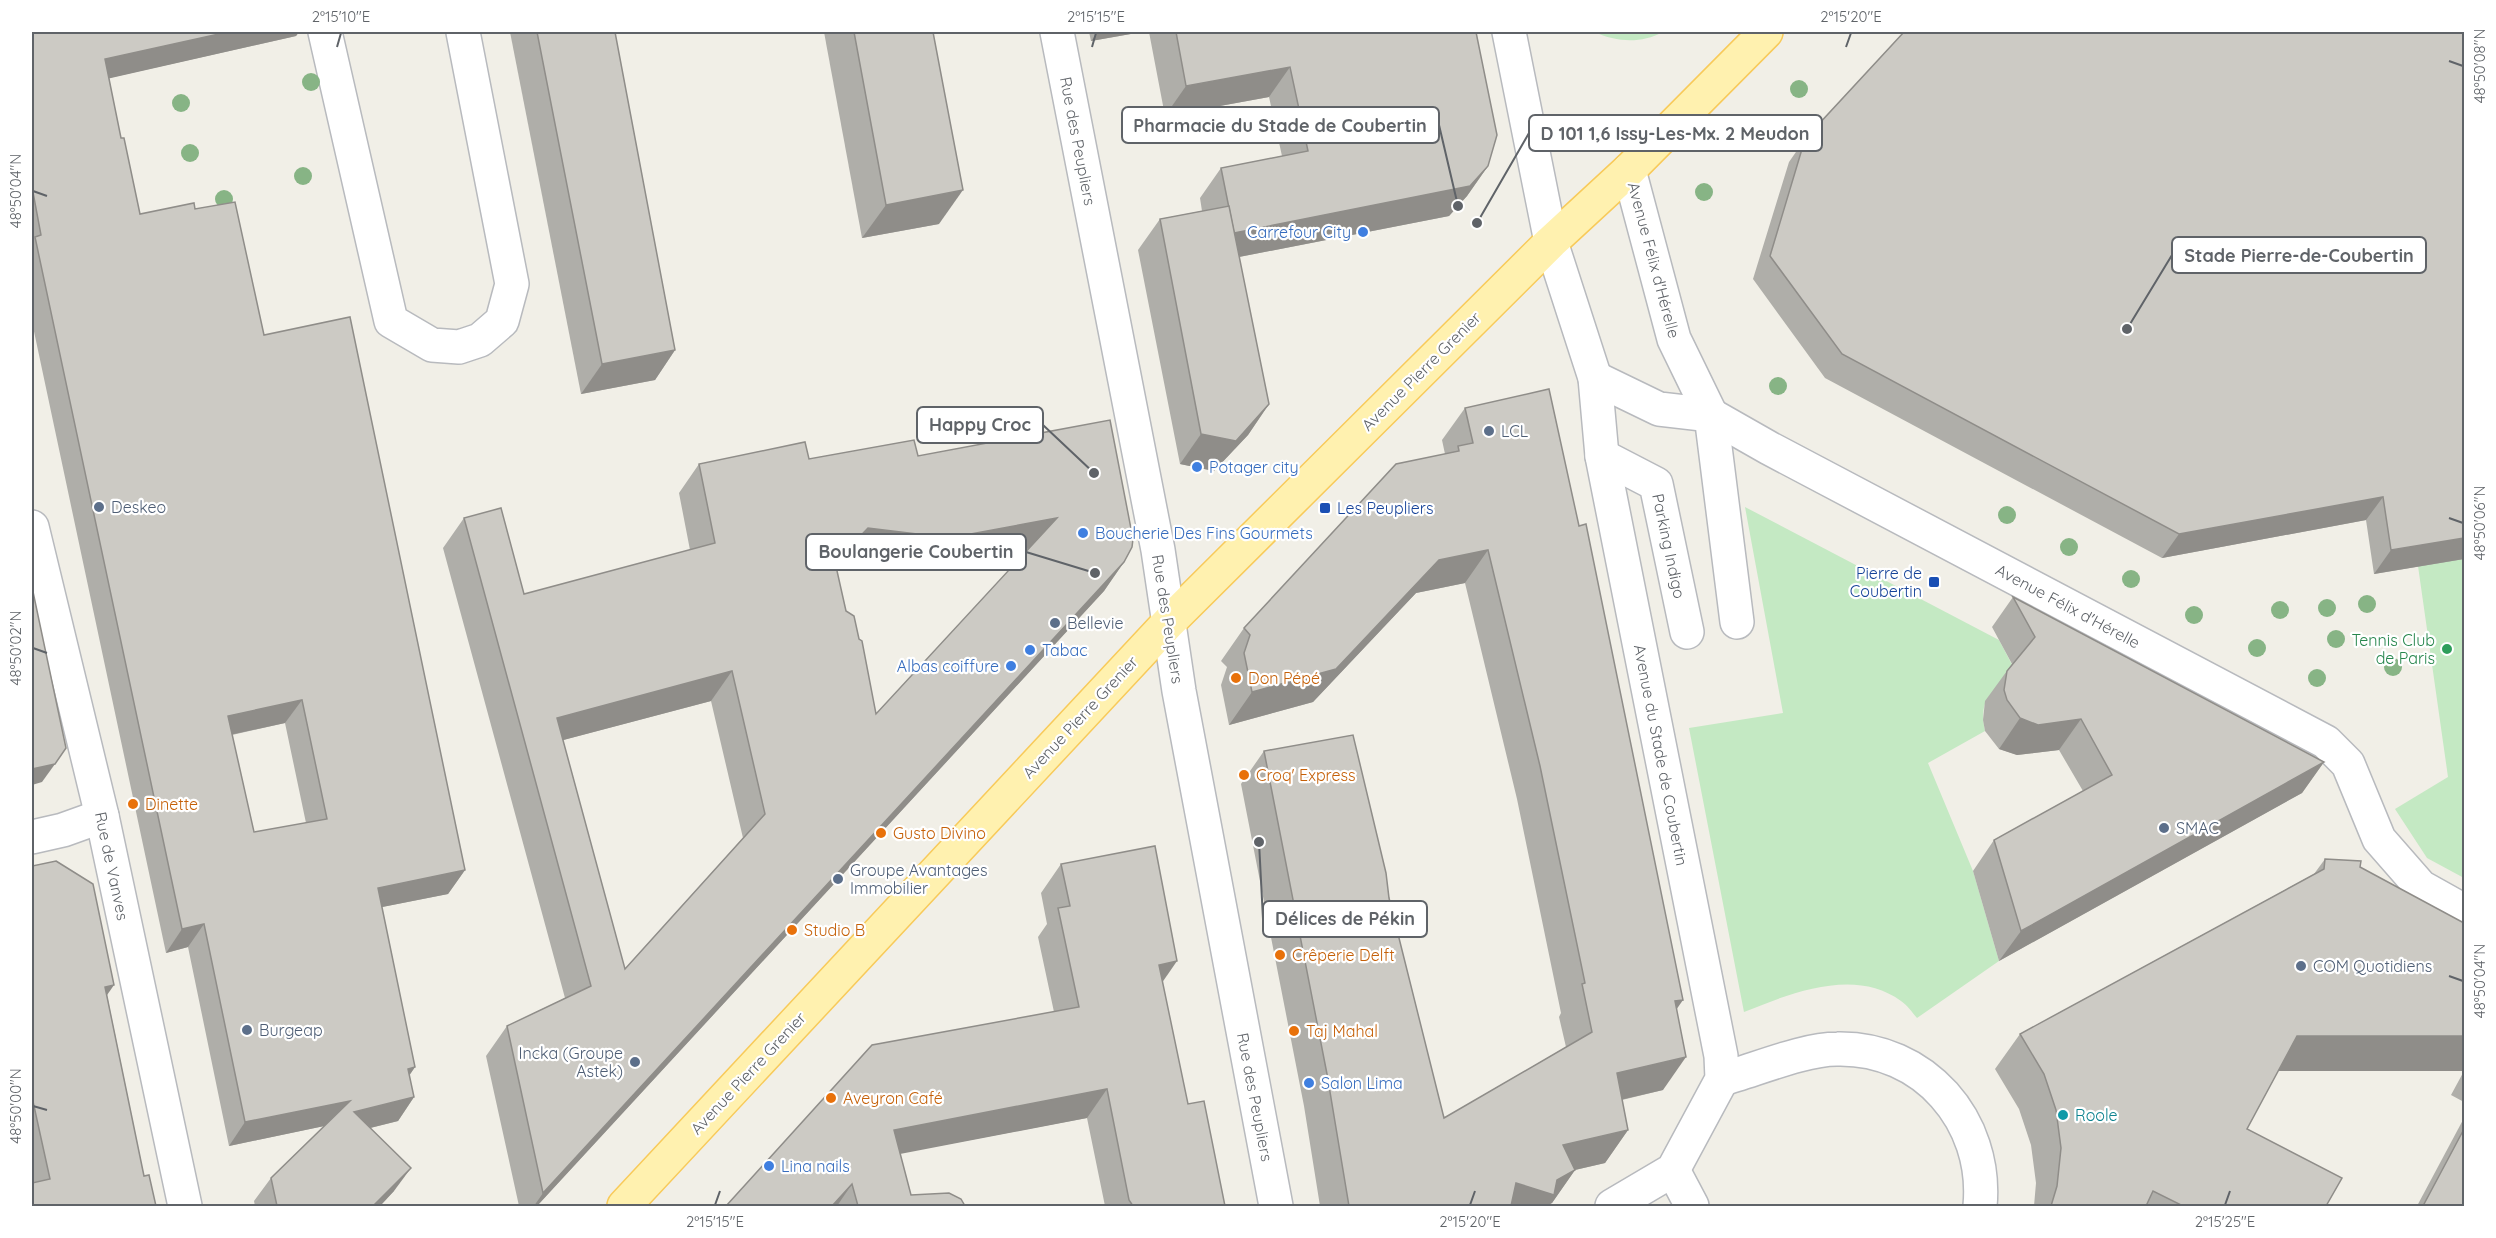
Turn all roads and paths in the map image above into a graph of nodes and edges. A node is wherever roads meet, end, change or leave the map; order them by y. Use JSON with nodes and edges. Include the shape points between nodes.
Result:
{"nodes":[{"id":1,"x":325,"y":32,"type":"edge"},
{"id":2,"x":463,"y":32,"type":"edge"},
{"id":3,"x":1057,"y":32,"type":"edge"},
{"id":4,"x":1509,"y":32,"type":"edge"},
{"id":5,"x":1766,"y":32,"type":"edge"},
{"id":6,"x":1629,"y":170,"type":"junction"},
{"id":7,"x":1551,"y":243,"type":"junction"},
{"id":8,"x":1595,"y":378,"type":"junction"},
{"id":9,"x":1711,"y":415,"type":"junction"},
{"id":10,"x":1602,"y":456,"type":"junction"},
{"id":11,"x":32,"y":526,"type":"edge"},
{"id":12,"x":36,"y":576,"type":"edge"},
{"id":13,"x":1168,"y":622,"type":"junction"},
{"id":14,"x":1737,"y":622,"type":"dead end"},
{"id":15,"x":1687,"y":632,"type":"dead end"},
{"id":16,"x":102,"y":816,"type":"junction"},
{"id":17,"x":32,"y":837,"type":"edge"},
{"id":18,"x":2464,"y":911,"type":"edge"},
{"id":19,"x":1722,"y":1079,"type":"junction"},
{"id":20,"x":1672,"y":1170,"type":"junction"},
{"id":21,"x":185,"y":1206,"type":"edge"},
{"id":22,"x":624,"y":1206,"type":"edge"},
{"id":23,"x":1275,"y":1206,"type":"edge"},
{"id":24,"x":1612,"y":1206,"type":"edge"},
{"id":25,"x":1692,"y":1206,"type":"edge"},
{"id":26,"x":1980,"y":1206,"type":"edge"}],
"edges":[{"from":1,"to":2,"type":"street","via":[[391,321],[432,345],[459,347],[480,340],[502,321],[512,284]]},
{"from":3,"to":13,"type":"street","name":"Rue des Peupliers","via":[[1158,550]]},
{"from":4,"to":7,"type":"street"},
{"from":5,"to":6,"type":"main road","name":"Avenue Pierre Grenier"},
{"from":6,"to":7,"type":"main road","name":"Avenue Pierre Grenier"},
{"from":6,"to":9,"type":"street","name":"Avenue Félix d'Hérelle","via":[[1674,339]]},
{"from":7,"to":8,"type":"street"},
{"from":7,"to":13,"type":"main road","name":"Avenue Pierre Grenier"},
{"from":8,"to":9,"type":"street","name":"Avenue Félix d'Hérelle","via":[[1659,408]]},
{"from":8,"to":10,"type":"street","name":"Avenue du Stade de Coubertin"},
{"from":9,"to":14,"type":"street"},
{"from":9,"to":18,"type":"street","name":"Avenue Félix d'Hérelle","via":[[2326,742],[2348,764],[2379,839],[2421,887]]},
{"from":10,"to":15,"type":"street","name":"Parking Indigo","via":[[1656,484]]},
{"from":10,"to":19,"type":"street","name":"Avenue du Stade de Coubertin","via":[[1721,1056]]},
{"from":11,"to":12,"type":"street","name":"Rue de Vanves"},
{"from":12,"to":16,"type":"street","name":"Rue de Vanves"},
{"from":13,"to":22,"type":"main road","name":"Avenue Pierre Grenier"},
{"from":13,"to":23,"type":"street","name":"Rue des Peupliers"},
{"from":16,"to":17,"type":"street"},
{"from":16,"to":21,"type":"street","name":"Rue de Vanves"},
{"from":19,"to":20,"type":"street"},
{"from":19,"to":26,"type":"street","via":[[1808,1052],[1837,1048],[1883,1055],[1926,1077],[1949,1099],[1977,1154],[1982,1184]]},
{"from":20,"to":24,"type":"street"},
{"from":20,"to":25,"type":"street"}]}
